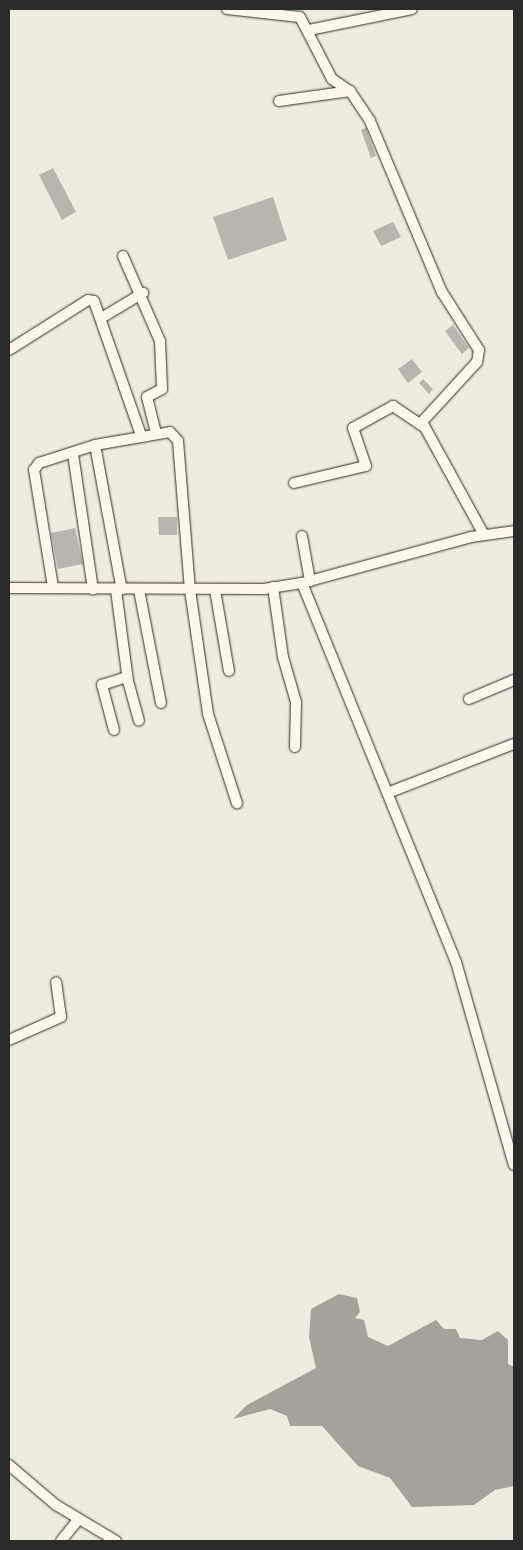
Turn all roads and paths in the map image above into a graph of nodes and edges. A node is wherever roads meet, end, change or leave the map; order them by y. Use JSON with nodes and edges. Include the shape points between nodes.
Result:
{"nodes":[{"id":1,"x":227,"y":9,"type":"edge"},
{"id":2,"x":412,"y":9,"type":"edge"},
{"id":3,"x":309,"y":30,"type":"junction"},
{"id":4,"x":350,"y":91,"type":"junction"},
{"id":5,"x":279,"y":101,"type":"dead end"},
{"id":6,"x":123,"y":256,"type":"dead end"},
{"id":7,"x":143,"y":293,"type":"junction"},
{"id":8,"x":103,"y":317,"type":"junction"},
{"id":9,"x":9,"y":350,"type":"edge"},
{"id":10,"x":423,"y":426,"type":"junction"},
{"id":11,"x":156,"y":433,"type":"junction"},
{"id":12,"x":141,"y":435,"type":"junction"},
{"id":13,"x":95,"y":445,"type":"junction"},
{"id":14,"x":73,"y":454,"type":"junction"},
{"id":15,"x":294,"y":484,"type":"dead end"},
{"id":16,"x":514,"y":531,"type":"edge"},
{"id":17,"x":484,"y":535,"type":"junction"},
{"id":18,"x":302,"y":536,"type":"dead end"},
{"id":19,"x":306,"y":582,"type":"junction"},
{"id":20,"x":54,"y":587,"type":"junction"},
{"id":21,"x":273,"y":587,"type":"junction"},
{"id":22,"x":9,"y":588,"type":"edge"},
{"id":23,"x":93,"y":590,"type":"junction"},
{"id":24,"x":119,"y":590,"type":"junction"},
{"id":25,"x":139,"y":590,"type":"junction"},
{"id":26,"x":190,"y":590,"type":"junction"},
{"id":27,"x":215,"y":590,"type":"junction"},
{"id":28,"x":229,"y":671,"type":"dead end"},
{"id":29,"x":127,"y":677,"type":"junction"},
{"id":30,"x":514,"y":680,"type":"edge"},
{"id":31,"x":469,"y":699,"type":"dead end"},
{"id":32,"x":161,"y":702,"type":"dead end"},
{"id":33,"x":139,"y":721,"type":"dead end"},
{"id":34,"x":114,"y":730,"type":"dead end"},
{"id":35,"x":514,"y":744,"type":"edge"},
{"id":36,"x":295,"y":747,"type":"dead end"},
{"id":37,"x":390,"y":792,"type":"junction"},
{"id":38,"x":237,"y":803,"type":"dead end"},
{"id":39,"x":56,"y":982,"type":"dead end"},
{"id":40,"x":9,"y":1040,"type":"edge"},
{"id":41,"x":514,"y":1165,"type":"edge"},
{"id":42,"x":9,"y":1465,"type":"edge"},
{"id":43,"x":74,"y":1517,"type":"junction"},
{"id":44,"x":61,"y":1541,"type":"edge"},
{"id":45,"x":116,"y":1541,"type":"edge"}],
"edges":[{"from":1,"to":3,"type":"street","via":[[239,13],[296,15]]},
{"from":2,"to":3,"type":"street"},
{"from":3,"to":4,"type":"street","via":[[332,79]]},
{"from":4,"to":5,"type":"street"},
{"from":4,"to":10,"type":"street","via":[[370,121],[442,292],[479,350],[477,362],[424,416]]},
{"from":6,"to":7,"type":"street"},
{"from":7,"to":8,"type":"street"},
{"from":7,"to":11,"type":"street","via":[[161,346],[162,389],[147,398]]},
{"from":8,"to":9,"type":"street","via":[[98,303],[88,300]]},
{"from":8,"to":12,"type":"street"},
{"from":10,"to":15,"type":"street","via":[[393,406],[353,428],[366,466]]},
{"from":10,"to":17,"type":"street"},
{"from":11,"to":12,"type":"street"},
{"from":11,"to":26,"type":"street","via":[[170,432],[178,441]]},
{"from":12,"to":13,"type":"street"},
{"from":13,"to":14,"type":"street"},
{"from":13,"to":24,"type":"street"},
{"from":14,"to":20,"type":"street","via":[[40,463],[33,474]]},
{"from":14,"to":23,"type":"street"},
{"from":16,"to":17,"type":"street"},
{"from":17,"to":19,"type":"street"},
{"from":18,"to":19,"type":"street"},
{"from":19,"to":21,"type":"street"},
{"from":19,"to":37,"type":"street"},
{"from":20,"to":22,"type":"street"},
{"from":20,"to":23,"type":"street"},
{"from":21,"to":27,"type":"street"},
{"from":21,"to":36,"type":"street","via":[[283,657],[296,702]]},
{"from":23,"to":24,"type":"street"},
{"from":24,"to":25,"type":"street"},
{"from":24,"to":29,"type":"street"},
{"from":25,"to":26,"type":"street"},
{"from":25,"to":32,"type":"street"},
{"from":26,"to":27,"type":"street"},
{"from":26,"to":38,"type":"street","via":[[208,714]]},
{"from":27,"to":28,"type":"street"},
{"from":29,"to":33,"type":"street"},
{"from":29,"to":34,"type":"street","via":[[102,685]]},
{"from":30,"to":31,"type":"street"},
{"from":35,"to":37,"type":"street"},
{"from":37,"to":41,"type":"street","via":[[470,1000]]},
{"from":39,"to":40,"type":"street","via":[[61,1017]]},
{"from":42,"to":43,"type":"street"},
{"from":43,"to":44,"type":"street"},
{"from":43,"to":45,"type":"street"}]}
